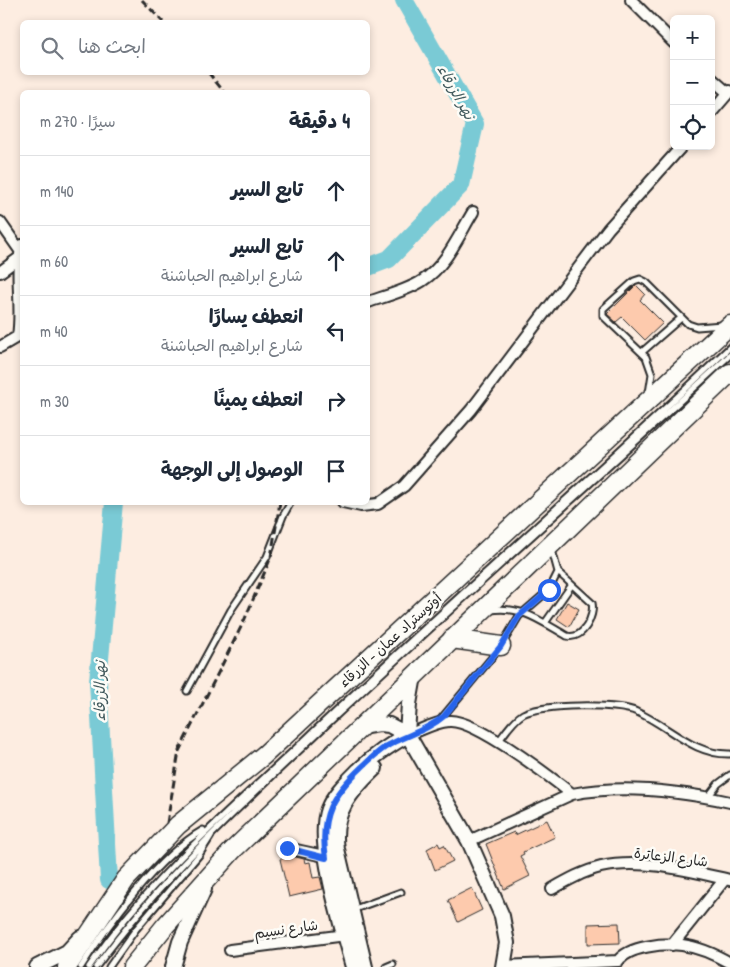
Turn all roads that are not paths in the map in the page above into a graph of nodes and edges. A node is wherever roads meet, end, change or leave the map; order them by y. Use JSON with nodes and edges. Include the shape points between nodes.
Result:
{"nodes":[{"id":1,"x":631,"y":0,"type":"edge"},
{"id":2,"x":670,"y":39,"type":"edge"},
{"id":3,"x":715,"y":81,"type":"edge"},
{"id":4,"x":729,"y":92,"type":"edge"},
{"id":5,"x":715,"y":108,"type":"edge"},
{"id":6,"x":678,"y":150,"type":"edge"},
{"id":7,"x":473,"y":212,"type":"dead end"},
{"id":8,"x":0,"y":222,"type":"edge"},
{"id":9,"x":20,"y":251,"type":"edge"},
{"id":10,"x":20,"y":253,"type":"edge"},
{"id":11,"x":0,"y":272,"type":"edge"},
{"id":12,"x":370,"y":301,"type":"edge"},
{"id":13,"x":681,"y":318,"type":"junction"},
{"id":14,"x":730,"y":324,"type":"edge"},
{"id":15,"x":20,"y":335,"type":"edge"},
{"id":16,"x":0,"y":347,"type":"edge"},
{"id":17,"x":730,"y":348,"type":"edge"},
{"id":18,"x":642,"y":352,"type":"junction"},
{"id":19,"x":730,"y":355,"type":"edge"},
{"id":20,"x":730,"y":373,"type":"edge"},
{"id":21,"x":647,"y":402,"type":"junction"},
{"id":22,"x":289,"y":505,"type":"edge"},
{"id":23,"x":356,"y":505,"type":"edge"},
{"id":24,"x":370,"y":505,"type":"edge"},
{"id":25,"x":370,"y":505,"type":"edge"},
{"id":26,"x":552,"y":541,"type":"junction"},
{"id":27,"x":558,"y":572,"type":"junction"},
{"id":28,"x":571,"y":586,"type":"junction"},
{"id":29,"x":480,"y":612,"type":"junction"},
{"id":30,"x":524,"y":612,"type":"junction"},
{"id":31,"x":544,"y":623,"type":"junction"},
{"id":32,"x":452,"y":638,"type":"junction"},
{"id":33,"x":501,"y":646,"type":"junction"},
{"id":34,"x":414,"y":676,"type":"junction"},
{"id":35,"x":187,"y":691,"type":"dead end"},
{"id":36,"x":433,"y":725,"type":"junction"},
{"id":37,"x":360,"y":728,"type":"junction"},
{"id":38,"x":408,"y":734,"type":"junction"},
{"id":39,"x":497,"y":742,"type":"junction"},
{"id":40,"x":730,"y":754,"type":"edge"},
{"id":41,"x":730,"y":775,"type":"edge"},
{"id":42,"x":572,"y":794,"type":"junction"},
{"id":43,"x":708,"y":797,"type":"junction"},
{"id":44,"x":730,"y":802,"type":"edge"},
{"id":45,"x":213,"y":828,"type":"junction"},
{"id":46,"x":470,"y":841,"type":"junction"},
{"id":47,"x":287,"y":848,"type":"dead end"},
{"id":48,"x":333,"y":858,"type":"junction"},
{"id":49,"x":213,"y":871,"type":"junction"},
{"id":50,"x":728,"y":879,"type":"edge"},
{"id":51,"x":552,"y":888,"type":"dead end"},
{"id":52,"x":401,"y":892,"type":"dead end"},
{"id":53,"x":352,"y":910,"type":"junction"},
{"id":54,"x":99,"y":917,"type":"junction"},
{"id":55,"x":345,"y":935,"type":"junction"},
{"id":56,"x":672,"y":944,"type":"junction"},
{"id":57,"x":230,"y":950,"type":"dead end"},
{"id":58,"x":730,"y":963,"type":"edge"},
{"id":59,"x":393,"y":964,"type":"dead end"},
{"id":60,"x":618,"y":964,"type":"edge"},
{"id":61,"x":37,"y":967,"type":"edge"},
{"id":62,"x":66,"y":967,"type":"edge"},
{"id":63,"x":81,"y":967,"type":"edge"},
{"id":64,"x":89,"y":967,"type":"edge"},
{"id":65,"x":96,"y":967,"type":"edge"},
{"id":66,"x":109,"y":967,"type":"edge"},
{"id":67,"x":132,"y":967,"type":"edge"},
{"id":68,"x":173,"y":967,"type":"edge"},
{"id":69,"x":353,"y":967,"type":"edge"},
{"id":70,"x":365,"y":967,"type":"edge"},
{"id":71,"x":386,"y":967,"type":"edge"},
{"id":72,"x":503,"y":967,"type":"edge"}],
"edges":[{"from":1,"to":2,"type":"street"},
{"from":3,"to":4,"type":"street"},
{"from":4,"to":5,"type":"street"},
{"from":6,"to":24,"type":"street","via":[[608,229],[471,410],[410,480],[378,504]]},
{"from":7,"to":12,"type":"street","via":[[433,273],[414,286]]},
{"from":8,"to":9,"type":"street"},
{"from":10,"to":11,"type":"street"},
{"from":13,"to":14,"type":"lane","via":[[697,327]]},
{"from":13,"to":18,"type":"lane"},
{"from":13,"to":18,"type":"lane","via":[[646,282],[634,281],[602,314]]},
{"from":14,"to":21,"type":"highway","name":"أوتوستراد عمان - الزرقاء"},
{"from":15,"to":16,"type":"street"},
{"from":17,"to":45,"type":"lane","via":[[445,608]]},
{"from":18,"to":21,"type":"lane","via":[[651,369]]},
{"from":19,"to":45,"type":"lane"},
{"from":20,"to":26,"type":"highway"},
{"from":21,"to":54,"type":"highway","name":"أوتوستراد عمان - الزرقاء","via":[[264,755],[178,826],[126,879]]},
{"from":22,"to":35,"type":"lane","via":[[267,557],[231,610]]},
{"from":23,"to":25,"type":"street"},
{"from":26,"to":27,"type":"lane","via":[[552,556]]},
{"from":26,"to":29,"type":"highway"},
{"from":27,"to":28,"type":"lane"},
{"from":27,"to":30,"type":"lane","via":[[541,599]]},
{"from":28,"to":31,"type":"lane"},
{"from":28,"to":31,"type":"lane","via":[[590,599],[593,607],[581,633],[571,637]]},
{"from":29,"to":30,"type":"lane","via":[[503,608]]},
{"from":29,"to":32,"type":"highway"},
{"from":30,"to":31,"type":"lane"},
{"from":30,"to":33,"type":"lane"},
{"from":32,"to":33,"type":"highway"},
{"from":32,"to":34,"type":"highway"},
{"from":33,"to":36,"type":"lane","via":[[448,712]]},
{"from":34,"to":37,"type":"highway"},
{"from":34,"to":38,"type":"street"},
{"from":36,"to":38,"type":"street"},
{"from":36,"to":39,"type":"street","via":[[449,721],[468,724]]},
{"from":37,"to":38,"type":"street","via":[[389,725]]},
{"from":37,"to":49,"type":"highway"},
{"from":38,"to":46,"type":"street"},
{"from":38,"to":48,"type":"street","via":[[395,742],[389,754],[354,790],[339,811]]},
{"from":39,"to":40,"type":"lane","via":[[515,720],[531,710],[618,707],[637,711],[697,748]]},
{"from":39,"to":42,"type":"street"},
{"from":41,"to":43,"type":"lane"},
{"from":42,"to":43,"type":"street","via":[[611,789]]},
{"from":42,"to":46,"type":"street"},
{"from":43,"to":44,"type":"street"},
{"from":45,"to":63,"type":"lane","via":[[184,844],[156,870]]},
{"from":45,"to":64,"type":"lane","via":[[148,890]]},
{"from":45,"to":65,"type":"lane","via":[[154,894]]},
{"from":45,"to":66,"type":"lane","via":[[199,855]]},
{"from":46,"to":72,"type":"street","via":[[502,916],[507,943]]},
{"from":47,"to":48,"type":"street"},
{"from":48,"to":53,"type":"street"},
{"from":48,"to":55,"type":"street"},
{"from":49,"to":67,"type":"highway"},
{"from":49,"to":68,"type":"street","via":[[191,915]]},
{"from":50,"to":51,"type":"street","name":"شارع الزعاترة","via":[[640,865],[602,867]]},
{"from":50,"to":56,"type":"street"},
{"from":52,"to":53,"type":"lane"},
{"from":53,"to":70,"type":"street"},
{"from":54,"to":61,"type":"street","via":[[67,952]]},
{"from":54,"to":62,"type":"highway","name":"أوتوستراد عمان - الزرقاء"},
{"from":55,"to":57,"type":"street","name":"شارع نسيم"},
{"from":55,"to":69,"type":"street"},
{"from":56,"to":58,"type":"street","via":[[696,949]]},
{"from":56,"to":60,"type":"street","via":[[627,953]]},
{"from":59,"to":71,"type":"lane"},
{"from":60,"to":72,"type":"street"}]}
